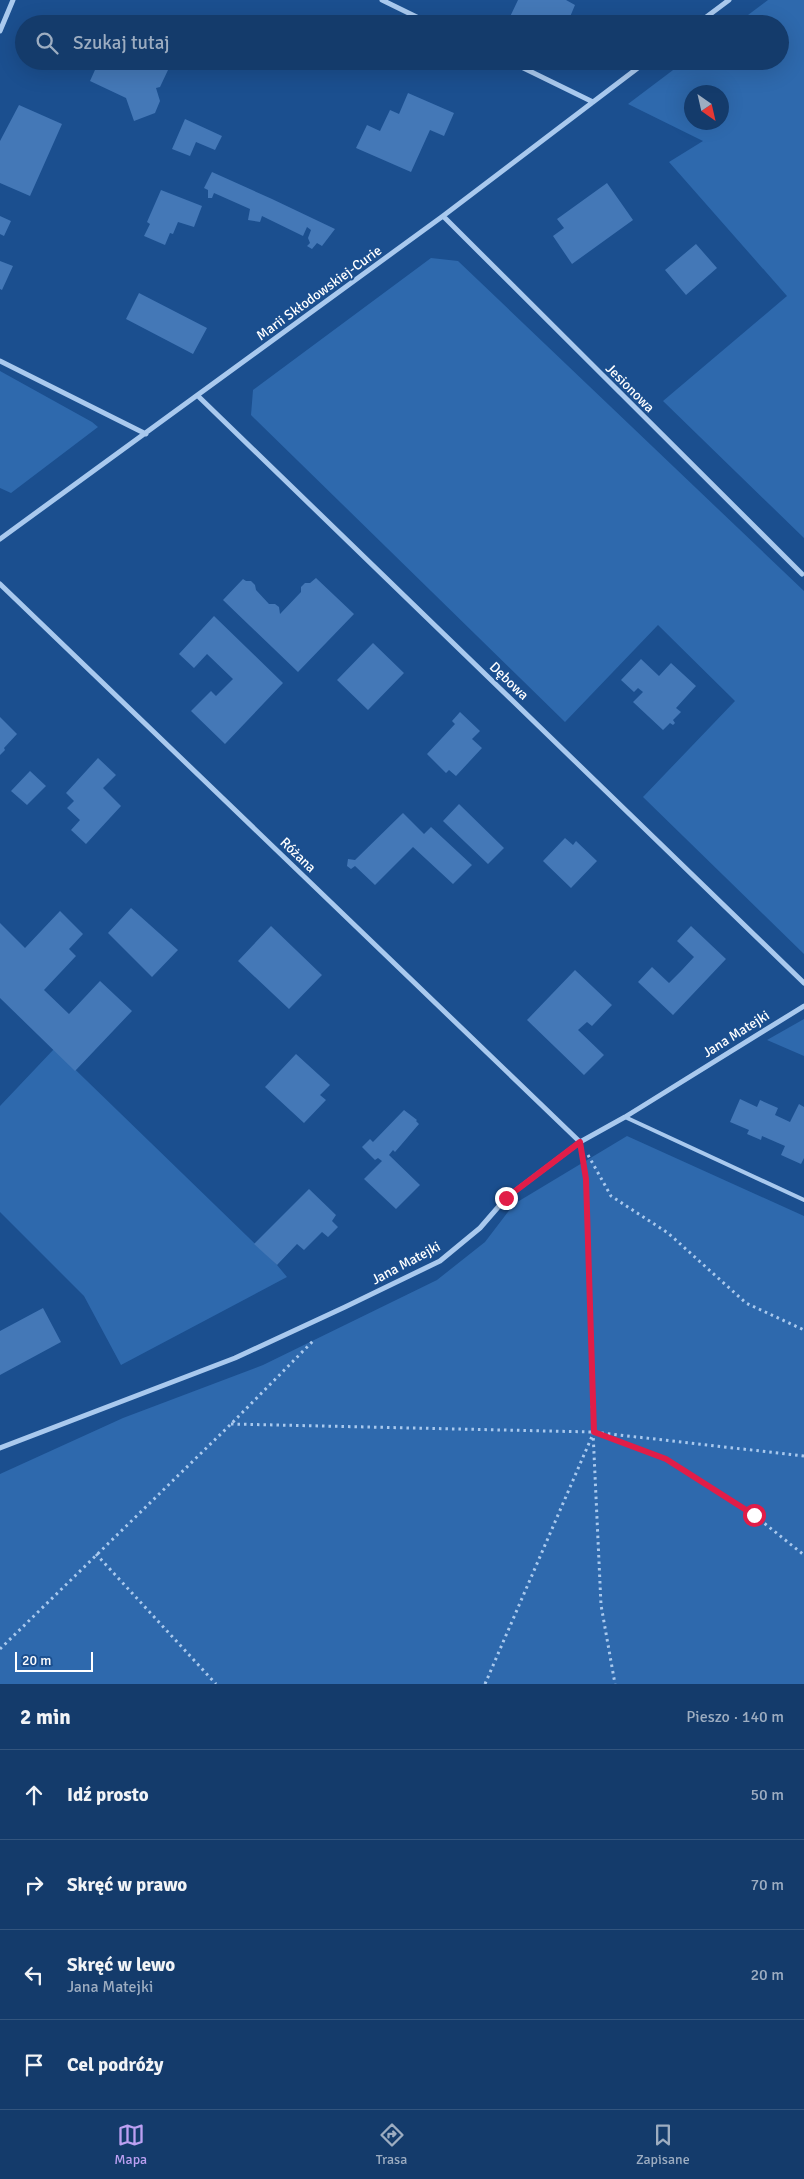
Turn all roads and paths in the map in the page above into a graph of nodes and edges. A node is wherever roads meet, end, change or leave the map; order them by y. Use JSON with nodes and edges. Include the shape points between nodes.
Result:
{"nodes":[{"id":1,"x":14,"y":0,"type":"edge"},
{"id":2,"x":382,"y":0,"type":"edge"},
{"id":3,"x":729,"y":0,"type":"edge"},
{"id":4,"x":413,"y":15,"type":"edge"},
{"id":5,"x":709,"y":15,"type":"edge"},
{"id":6,"x":0,"y":31,"type":"edge"},
{"id":7,"x":527,"y":70,"type":"edge"},
{"id":8,"x":635,"y":70,"type":"edge"},
{"id":9,"x":593,"y":102,"type":"junction"},
{"id":10,"x":442,"y":216,"type":"junction"},
{"id":11,"x":0,"y":361,"type":"edge"},
{"id":12,"x":198,"y":396,"type":"junction"},
{"id":13,"x":146,"y":434,"type":"junction"},
{"id":14,"x":0,"y":539,"type":"edge"},
{"id":15,"x":802,"y":574,"type":"dead end"},
{"id":16,"x":0,"y":584,"type":"edge"},
{"id":17,"x":804,"y":983,"type":"edge"},
{"id":18,"x":804,"y":1006,"type":"edge"},
{"id":19,"x":624,"y":1117,"type":"junction"},
{"id":20,"x":580,"y":1142,"type":"junction"},
{"id":21,"x":804,"y":1200,"type":"edge"},
{"id":22,"x":804,"y":1330,"type":"edge"},
{"id":23,"x":318,"y":1335,"type":"dead end"},
{"id":24,"x":230,"y":1424,"type":"junction"},
{"id":25,"x":594,"y":1432,"type":"junction"},
{"id":26,"x":0,"y":1448,"type":"edge"},
{"id":27,"x":804,"y":1456,"type":"edge"},
{"id":28,"x":96,"y":1554,"type":"junction"},
{"id":29,"x":804,"y":1555,"type":"edge"},
{"id":30,"x":0,"y":1649,"type":"edge"},
{"id":31,"x":216,"y":1684,"type":"edge"},
{"id":32,"x":485,"y":1684,"type":"edge"},
{"id":33,"x":615,"y":1684,"type":"edge"}],
"edges":[{"from":1,"to":6,"type":"street"},
{"from":2,"to":4,"type":"street"},
{"from":3,"to":5,"type":"street"},
{"from":7,"to":9,"type":"street"},
{"from":8,"to":9,"type":"street","name":"Marii Skłodowskiej-Curie"},
{"from":9,"to":10,"type":"street","name":"Marii Skłodowskiej-Curie"},
{"from":10,"to":12,"type":"street","name":"Marii Skłodowskiej-Curie"},
{"from":10,"to":15,"type":"street","name":"Jesionowa"},
{"from":11,"to":13,"type":"street"},
{"from":12,"to":13,"type":"street","name":"Marii Skłodowskiej-Curie"},
{"from":12,"to":17,"type":"street","name":"Dębowa"},
{"from":13,"to":14,"type":"street","name":"Marii Skłodowskiej-Curie"},
{"from":16,"to":20,"type":"street","name":"Różana"},
{"from":18,"to":19,"type":"street","name":"Jana Matejki"},
{"from":19,"to":20,"type":"street","name":"Jana Matejki"},
{"from":19,"to":21,"type":"lane"},
{"from":20,"to":22,"type":"path","via":[[611,1196],[668,1233],[746,1303]]},
{"from":20,"to":25,"type":"path","via":[[586,1179]]},
{"from":20,"to":26,"type":"street","name":"Jana Matejki","via":[[506,1198],[480,1228],[440,1261],[235,1358]]},
{"from":23,"to":24,"type":"path"},
{"from":24,"to":25,"type":"path"},
{"from":24,"to":28,"type":"path"},
{"from":25,"to":27,"type":"path"},
{"from":25,"to":29,"type":"path","via":[[666,1459],[754,1515]]},
{"from":25,"to":32,"type":"path"},
{"from":25,"to":33,"type":"path","via":[[601,1605]]},
{"from":28,"to":30,"type":"path"},
{"from":28,"to":31,"type":"path"}]}
